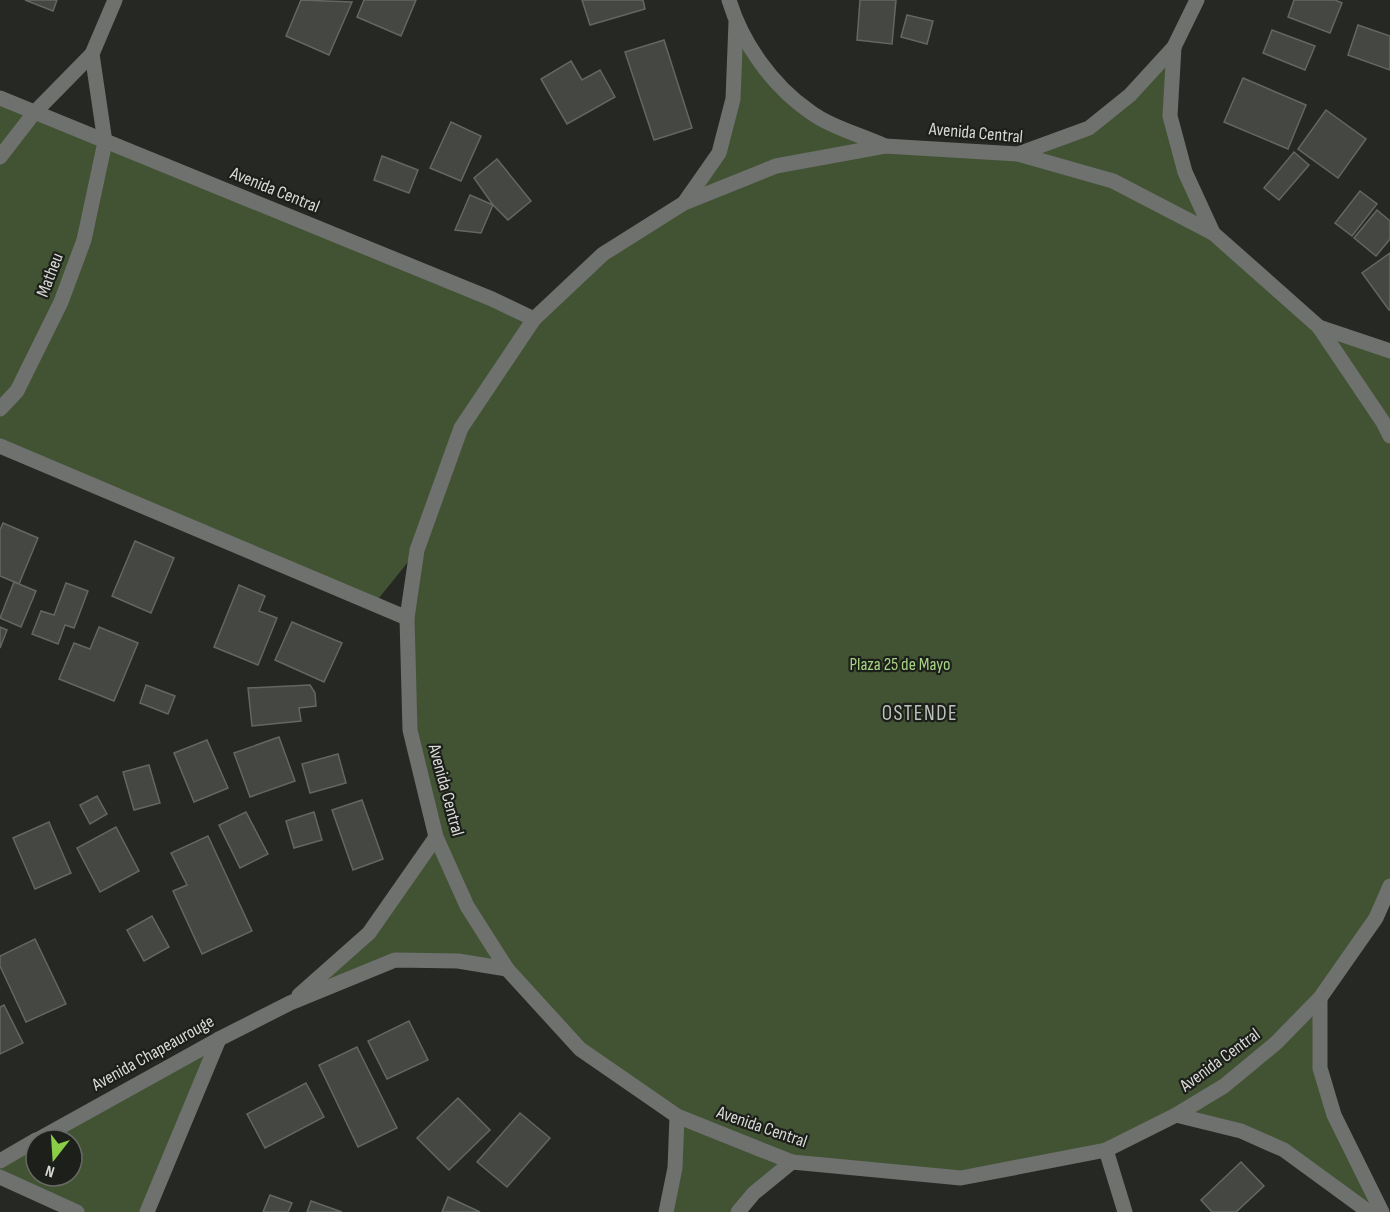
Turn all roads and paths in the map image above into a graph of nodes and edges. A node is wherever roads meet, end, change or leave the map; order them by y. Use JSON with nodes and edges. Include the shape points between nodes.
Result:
{"nodes":[{"id":1,"x":115,"y":0,"type":"edge"},
{"id":2,"x":729,"y":0,"type":"edge"},
{"id":3,"x":1197,"y":0,"type":"edge"},
{"id":4,"x":736,"y":22,"type":"junction"},
{"id":5,"x":1174,"y":47,"type":"junction"},
{"id":6,"x":92,"y":54,"type":"junction"},
{"id":7,"x":0,"y":98,"type":"edge"},
{"id":8,"x":34,"y":113,"type":"junction"},
{"id":9,"x":105,"y":142,"type":"junction"},
{"id":10,"x":885,"y":146,"type":"junction"},
{"id":11,"x":1018,"y":154,"type":"junction"},
{"id":12,"x":0,"y":157,"type":"edge"},
{"id":13,"x":684,"y":203,"type":"junction"},
{"id":14,"x":1213,"y":233,"type":"junction"},
{"id":15,"x":534,"y":320,"type":"junction"},
{"id":16,"x":1319,"y":327,"type":"junction"},
{"id":17,"x":1390,"y":351,"type":"edge"},
{"id":18,"x":0,"y":409,"type":"edge"},
{"id":19,"x":1390,"y":436,"type":"edge"},
{"id":20,"x":0,"y":446,"type":"edge"},
{"id":21,"x":406,"y":618,"type":"junction"},
{"id":22,"x":436,"y":837,"type":"junction"},
{"id":23,"x":1390,"y":886,"type":"edge"},
{"id":24,"x":1383,"y":921,"type":"edge"},
{"id":25,"x":507,"y":969,"type":"junction"},
{"id":26,"x":1320,"y":998,"type":"junction"},
{"id":27,"x":290,"y":1003,"type":"junction"},
{"id":28,"x":219,"y":1039,"type":"junction"},
{"id":29,"x":1176,"y":1115,"type":"junction"},
{"id":30,"x":677,"y":1116,"type":"junction"},
{"id":31,"x":58,"y":1128,"type":"edge"},
{"id":32,"x":24,"y":1147,"type":"edge"},
{"id":33,"x":1106,"y":1150,"type":"junction"},
{"id":34,"x":0,"y":1161,"type":"edge"},
{"id":35,"x":792,"y":1162,"type":"junction"},
{"id":36,"x":0,"y":1177,"type":"edge"},
{"id":37,"x":78,"y":1212,"type":"edge"},
{"id":38,"x":147,"y":1212,"type":"edge"},
{"id":39,"x":666,"y":1212,"type":"edge"},
{"id":40,"x":738,"y":1212,"type":"edge"},
{"id":41,"x":1125,"y":1212,"type":"edge"},
{"id":42,"x":1369,"y":1212,"type":"edge"},
{"id":43,"x":1382,"y":1212,"type":"edge"}],
"edges":[{"from":1,"to":6,"type":"street"},
{"from":2,"to":4,"type":"street"},
{"from":3,"to":5,"type":"street"},
{"from":4,"to":10,"type":"street","via":[[773,80],[810,112]]},
{"from":4,"to":13,"type":"street","via":[[733,99],[719,153]]},
{"from":5,"to":11,"type":"street","via":[[1130,95],[1089,128]]},
{"from":5,"to":14,"type":"street","via":[[1170,116],[1185,172]]},
{"from":6,"to":8,"type":"street"},
{"from":6,"to":9,"type":"street"},
{"from":7,"to":8,"type":"street","name":"Avenida Central"},
{"from":8,"to":9,"type":"street","name":"Avenida Central"},
{"from":8,"to":12,"type":"street"},
{"from":9,"to":15,"type":"street","name":"Avenida Central","via":[[492,299]]},
{"from":9,"to":18,"type":"street","name":"Matheu","via":[[84,240],[62,302],[17,392]]},
{"from":10,"to":11,"type":"street","name":"Avenida Central"},
{"from":10,"to":13,"type":"street","name":"Avenida Central","via":[[776,166]]},
{"from":11,"to":14,"type":"street","name":"Avenida Central","via":[[1113,181]]},
{"from":13,"to":15,"type":"street","name":"Avenida Central","via":[[603,254]]},
{"from":14,"to":16,"type":"street","name":"Avenida Central"},
{"from":15,"to":21,"type":"street","name":"Avenida Central","via":[[461,428],[417,550]]},
{"from":16,"to":17,"type":"street"},
{"from":16,"to":19,"type":"street","name":"Avenida Central"},
{"from":20,"to":21,"type":"street"},
{"from":21,"to":22,"type":"street","name":"Avenida Central","via":[[410,729]]},
{"from":22,"to":25,"type":"street","name":"Avenida Central","via":[[467,906]]},
{"from":22,"to":27,"type":"street","via":[[369,933]]},
{"from":23,"to":24,"type":"street","name":"Avenida Central"},
{"from":24,"to":26,"type":"street","name":"Avenida Central"},
{"from":25,"to":27,"type":"street","via":[[458,961],[395,960]]},
{"from":25,"to":30,"type":"street","name":"Avenida Central","via":[[580,1049]]},
{"from":26,"to":29,"type":"street","name":"Avenida Central","via":[[1276,1043],[1224,1086]]},
{"from":26,"to":43,"type":"street","via":[[1320,1068],[1334,1115]]},
{"from":27,"to":28,"type":"street","name":"Avenida Chapeaurouge"},
{"from":28,"to":31,"type":"street","name":"Avenida Chapeaurouge"},
{"from":28,"to":38,"type":"street"},
{"from":29,"to":33,"type":"street","name":"Avenida Central"},
{"from":29,"to":42,"type":"street","via":[[1242,1131],[1284,1150]]},
{"from":30,"to":35,"type":"street","name":"Avenida Central"},
{"from":30,"to":39,"type":"street","via":[[675,1168]]},
{"from":32,"to":34,"type":"street","name":"Avenida Chapeaurouge"},
{"from":33,"to":35,"type":"street","name":"Avenida Central","via":[[961,1178]]},
{"from":33,"to":41,"type":"street"},
{"from":35,"to":40,"type":"street","via":[[754,1193]]},
{"from":36,"to":37,"type":"street"}]}
